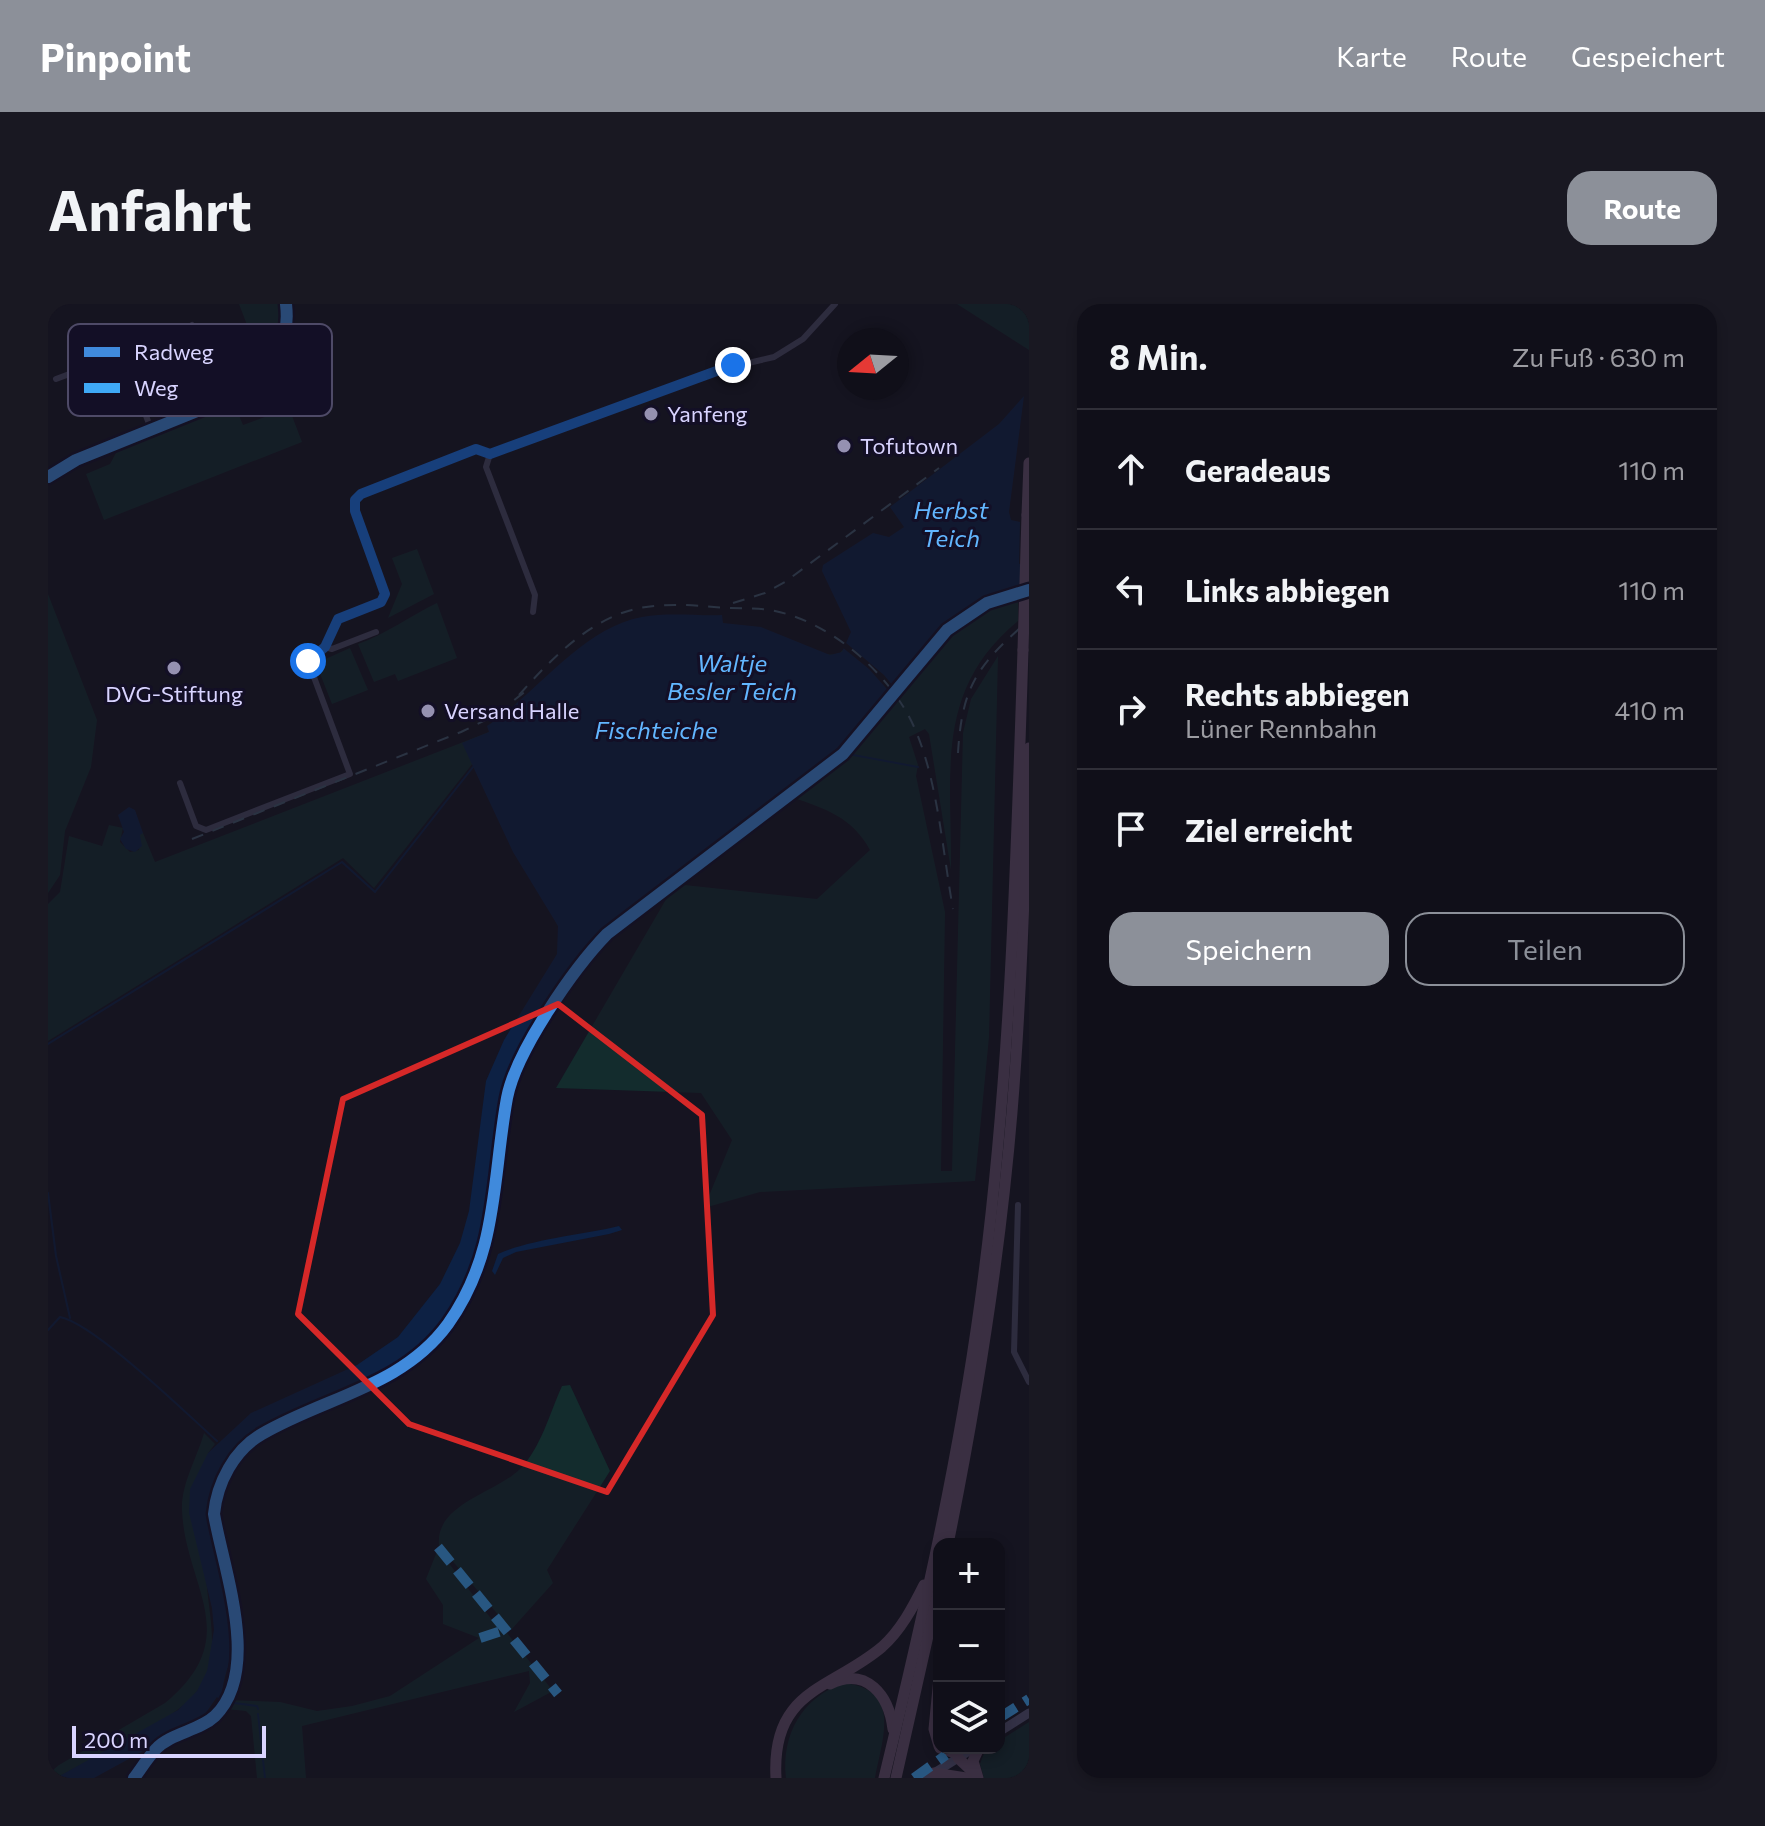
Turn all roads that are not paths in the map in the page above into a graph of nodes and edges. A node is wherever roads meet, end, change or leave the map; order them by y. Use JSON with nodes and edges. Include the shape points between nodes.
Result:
{"nodes":[{"id":1,"x":286,"y":304,"type":"edge"},
{"id":2,"x":835,"y":304,"type":"edge"},
{"id":3,"x":285,"y":324,"type":"edge"},
{"id":4,"x":68,"y":375,"type":"edge"},
{"id":5,"x":56,"y":379,"type":"dead end"},
{"id":6,"x":146,"y":416,"type":"edge"},
{"id":7,"x":183,"y":416,"type":"edge"},
{"id":8,"x":151,"y":429,"type":"junction"},
{"id":9,"x":490,"y":454,"type":"junction"},
{"id":10,"x":1029,"y":463,"type":"edge"},
{"id":11,"x":48,"y":477,"type":"edge"},
{"id":12,"x":533,"y":612,"type":"dead end"},
{"id":13,"x":376,"y":632,"type":"dead end"},
{"id":14,"x":325,"y":647,"type":"junction"},
{"id":15,"x":1029,"y":748,"type":"edge"},
{"id":16,"x":180,"y":783,"type":"dead end"},
{"id":17,"x":1018,"y":1205,"type":"dead end"},
{"id":18,"x":1029,"y":1382,"type":"edge"},
{"id":19,"x":938,"y":1538,"type":"edge"},
{"id":20,"x":951,"y":1538,"type":"edge"},
{"id":21,"x":933,"y":1566,"type":"joint"},
{"id":22,"x":934,"y":1610,"type":"edge"},
{"id":23,"x":1029,"y":1713,"type":"edge"},
{"id":24,"x":1005,"y":1728,"type":"edge"},
{"id":25,"x":894,"y":1738,"type":"junction"},
{"id":26,"x":960,"y":1754,"type":"edge"},
{"id":27,"x":962,"y":1754,"type":"edge"},
{"id":28,"x":975,"y":1754,"type":"edge"},
{"id":29,"x":930,"y":1775,"type":"edge"},
{"id":30,"x":779,"y":1778,"type":"edge"},
{"id":31,"x":884,"y":1778,"type":"edge"},
{"id":32,"x":896,"y":1778,"type":"edge"},
{"id":33,"x":966,"y":1778,"type":"edge"},
{"id":34,"x":978,"y":1778,"type":"edge"}],
"edges":[{"from":1,"to":3,"type":"street"},
{"from":2,"to":9,"type":"street","via":[[803,339],[774,357],[718,370]]},
{"from":4,"to":5,"type":"street"},
{"from":6,"to":8,"type":"street"},
{"from":7,"to":8,"type":"street"},
{"from":8,"to":11,"type":"street","via":[[66,464]]},
{"from":9,"to":12,"type":"street","via":[[486,467],[535,595]]},
{"from":9,"to":14,"type":"street","via":[[476,449],[358,497],[355,511],[385,594],[381,602],[338,619]]},
{"from":10,"to":19,"type":"highway","bridge":true,"via":[[1012,950],[997,1159],[967,1390]]},
{"from":13,"to":14,"type":"street"},
{"from":14,"to":16,"type":"street","via":[[308,661],[350,774],[206,830],[196,826]]},
{"from":15,"to":20,"type":"highway","via":[[1009,1144],[991,1304]]},
{"from":17,"to":18,"type":"street","via":[[1014,1352]]},
{"from":21,"to":25,"type":"highway"},
{"from":21,"to":30,"type":"highway","via":[[893,1636],[819,1684],[795,1709],[781,1735]]},
{"from":22,"to":32,"type":"highway"},
{"from":23,"to":24,"type":"main road"},
{"from":25,"to":30,"type":"highway","via":[[888,1706],[878,1689],[857,1679],[838,1680],[809,1699],[792,1722]]},
{"from":25,"to":31,"type":"highway"},
{"from":26,"to":29,"type":"main road"},
{"from":27,"to":34,"type":"highway"},
{"from":28,"to":34,"type":"highway"},
{"from":29,"to":33,"type":"highway","via":[[955,1773]]}]}
